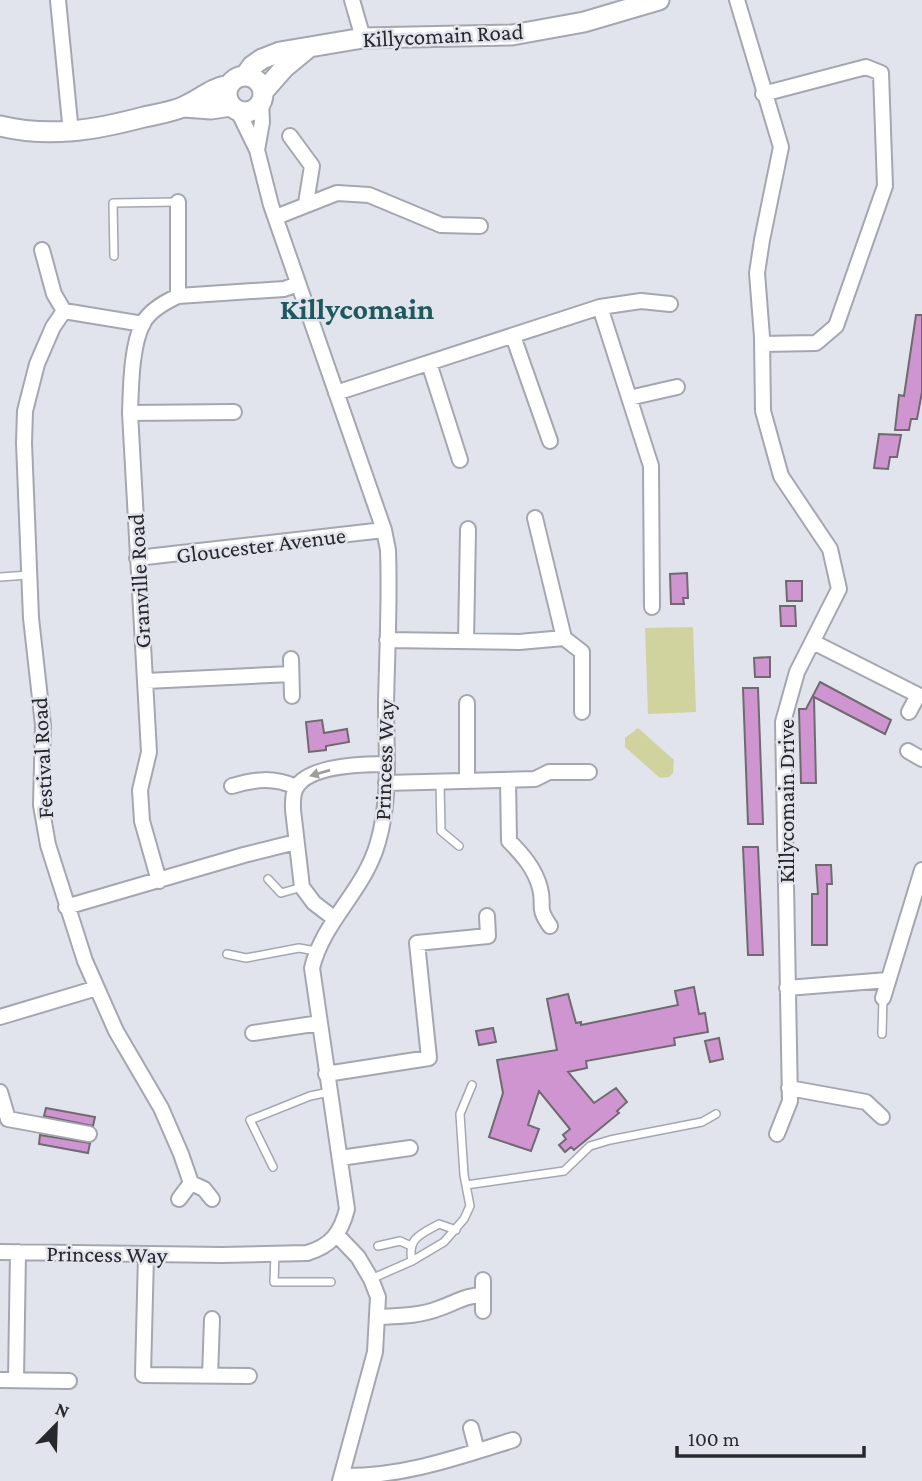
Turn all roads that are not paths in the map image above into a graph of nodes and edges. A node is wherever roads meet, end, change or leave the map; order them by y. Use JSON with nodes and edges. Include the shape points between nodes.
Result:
{"nodes":[{"id":1,"x":58,"y":0,"type":"edge"},
{"id":2,"x":352,"y":0,"type":"edge"},
{"id":3,"x":659,"y":0,"type":"edge"},
{"id":4,"x":737,"y":0,"type":"edge"},
{"id":5,"x":363,"y":38,"type":"junction"},
{"id":6,"x":308,"y":49,"type":"junction"},
{"id":7,"x":237,"y":80,"type":"junction"},
{"id":8,"x":764,"y":94,"type":"junction"},
{"id":9,"x":262,"y":97,"type":"junction"},
{"id":10,"x":184,"y":107,"type":"junction"},
{"id":11,"x":235,"y":108,"type":"junction"},
{"id":12,"x":0,"y":127,"type":"edge"},
{"id":13,"x":71,"y":133,"type":"junction"},
{"id":14,"x":289,"y":136,"type":"dead end"},
{"id":15,"x":257,"y":150,"type":"junction"},
{"id":16,"x":178,"y":202,"type":"joint"},
{"id":17,"x":306,"y":203,"type":"junction"},
{"id":18,"x":275,"y":217,"type":"junction"},
{"id":19,"x":480,"y":226,"type":"dead end"},
{"id":20,"x":42,"y":250,"type":"dead end"},
{"id":21,"x":114,"y":256,"type":"dead end"},
{"id":22,"x":298,"y":284,"type":"junction"},
{"id":23,"x":178,"y":296,"type":"junction"},
{"id":24,"x":670,"y":304,"type":"dead end"},
{"id":25,"x":600,"y":307,"type":"junction"},
{"id":26,"x":64,"y":311,"type":"junction"},
{"id":27,"x":143,"y":324,"type":"junction"},
{"id":28,"x":513,"y":336,"type":"junction"},
{"id":29,"x":762,"y":344,"type":"junction"},
{"id":30,"x":429,"y":363,"type":"junction"},
{"id":31,"x":677,"y":387,"type":"dead end"},
{"id":32,"x":336,"y":393,"type":"junction"},
{"id":33,"x":629,"y":398,"type":"junction"},
{"id":34,"x":234,"y":412,"type":"dead end"},
{"id":35,"x":130,"y":413,"type":"junction"},
{"id":36,"x":550,"y":441,"type":"dead end"},
{"id":37,"x":460,"y":460,"type":"dead end"},
{"id":38,"x":535,"y":518,"type":"dead end"},
{"id":39,"x":468,"y":529,"type":"dead end"},
{"id":40,"x":384,"y":530,"type":"junction"},
{"id":41,"x":137,"y":558,"type":"junction"},
{"id":42,"x":29,"y":575,"type":"junction"},
{"id":43,"x":0,"y":577,"type":"edge"},
{"id":44,"x":652,"y":607,"type":"dead end"},
{"id":45,"x":564,"y":638,"type":"junction"},
{"id":46,"x":387,"y":640,"type":"junction"},
{"id":47,"x":466,"y":641,"type":"junction"},
{"id":48,"x":813,"y":642,"type":"junction"},
{"id":49,"x":146,"y":681,"type":"junction"},
{"id":50,"x":292,"y":696,"type":"dead end"},
{"id":51,"x":467,"y":703,"type":"dead end"},
{"id":52,"x":582,"y":712,"type":"dead end"},
{"id":53,"x":909,"y":712,"type":"dead end"},
{"id":54,"x":908,"y":751,"type":"dead end"},
{"id":55,"x":922,"y":759,"type":"edge"},
{"id":56,"x":387,"y":764,"type":"junction"},
{"id":57,"x":589,"y":772,"type":"dead end"},
{"id":58,"x":508,"y":779,"type":"junction"},
{"id":59,"x":467,"y":781,"type":"junction"},
{"id":60,"x":440,"y":782,"type":"junction"},
{"id":61,"x":386,"y":783,"type":"junction"},
{"id":62,"x":232,"y":786,"type":"dead end"},
{"id":63,"x":296,"y":786,"type":"junction"},
{"id":64,"x":296,"y":842,"type":"junction"},
{"id":65,"x":459,"y":846,"type":"dead end"},
{"id":66,"x":922,"y":870,"type":"edge"},
{"id":67,"x":268,"y":879,"type":"dead end"},
{"id":68,"x":159,"y":881,"type":"junction"},
{"id":69,"x":302,"y":887,"type":"junction"},
{"id":70,"x":66,"y":907,"type":"junction"},
{"id":71,"x":487,"y":916,"type":"dead end"},
{"id":72,"x":335,"y":919,"type":"junction"},
{"id":73,"x":550,"y":926,"type":"dead end"},
{"id":74,"x":316,"y":951,"type":"junction"},
{"id":75,"x":227,"y":954,"type":"dead end"},
{"id":76,"x":888,"y":980,"type":"junction"},
{"id":77,"x":97,"y":988,"type":"junction"},
{"id":78,"x":787,"y":988,"type":"junction"},
{"id":79,"x":883,"y":998,"type":"joint"},
{"id":80,"x":0,"y":1017,"type":"edge"},
{"id":81,"x":320,"y":1023,"type":"junction"},
{"id":82,"x":253,"y":1033,"type":"dead end"},
{"id":83,"x":882,"y":1034,"type":"dead end"},
{"id":84,"x":326,"y":1074,"type":"junction"},
{"id":85,"x":472,"y":1085,"type":"dead end"},
{"id":86,"x":789,"y":1088,"type":"junction"},
{"id":87,"x":329,"y":1092,"type":"junction"},
{"id":88,"x":0,"y":1093,"type":"edge"},
{"id":89,"x":716,"y":1114,"type":"dead end"},
{"id":90,"x":882,"y":1117,"type":"dead end"},
{"id":91,"x":89,"y":1133,"type":"dead end"},
{"id":92,"x":777,"y":1134,"type":"dead end"},
{"id":93,"x":410,"y":1148,"type":"dead end"},
{"id":94,"x":340,"y":1158,"type":"junction"},
{"id":95,"x":274,"y":1167,"type":"dead end"},
{"id":96,"x":191,"y":1182,"type":"junction"},
{"id":97,"x":466,"y":1185,"type":"junction"},
{"id":98,"x":179,"y":1199,"type":"dead end"},
{"id":99,"x":212,"y":1199,"type":"dead end"},
{"id":100,"x":456,"y":1230,"type":"junction"},
{"id":101,"x":337,"y":1235,"type":"junction"},
{"id":102,"x":378,"y":1246,"type":"dead end"},
{"id":103,"x":411,"y":1246,"type":"junction"},
{"id":104,"x":0,"y":1252,"type":"edge"},
{"id":105,"x":19,"y":1252,"type":"junction"},
{"id":106,"x":275,"y":1254,"type":"junction"},
{"id":107,"x":145,"y":1255,"type":"junction"},
{"id":108,"x":412,"y":1261,"type":"junction"},
{"id":109,"x":371,"y":1279,"type":"junction"},
{"id":110,"x":331,"y":1282,"type":"dead end"},
{"id":111,"x":484,"y":1311,"type":"dead end"},
{"id":112,"x":378,"y":1317,"type":"junction"},
{"id":113,"x":212,"y":1320,"type":"dead end"},
{"id":114,"x":211,"y":1376,"type":"junction"},
{"id":115,"x":249,"y":1376,"type":"dead end"},
{"id":116,"x":0,"y":1380,"type":"edge"},
{"id":117,"x":16,"y":1380,"type":"junction"},
{"id":118,"x":69,"y":1381,"type":"dead end"},
{"id":119,"x":471,"y":1428,"type":"dead end"},
{"id":120,"x":513,"y":1440,"type":"dead end"},
{"id":121,"x":477,"y":1451,"type":"junction"},
{"id":122,"x":341,"y":1479,"type":"edge"}],
"edges":[{"from":1,"to":13,"type":"street"},
{"from":2,"to":5,"type":"street"},
{"from":3,"to":5,"type":"street","name":"Killycomain Road","via":[[584,22],[512,35]]},
{"from":4,"to":8,"type":"street","name":"Killycomain Drive"},
{"from":5,"to":6,"type":"street","name":"Killycomain Road"},
{"from":6,"to":7,"type":"street","name":"Killycomain Road","via":[[262,59]]},
{"from":6,"to":9,"type":"street","name":"Killycomain Road","via":[[284,68]]},
{"from":7,"to":9,"type":"street","via":[[259,82]]},
{"from":7,"to":10,"type":"street","name":"Killycomain Road"},
{"from":7,"to":11,"type":"street","via":[[227,96]]},
{"from":8,"to":29,"type":"street","name":"Killycomain Drive","via":[[780,147],[757,273]]},
{"from":8,"to":29,"type":"street","via":[[866,67],[881,73],[885,186],[836,326],[816,343]]},
{"from":9,"to":11,"type":"street","via":[[249,112]]},
{"from":9,"to":15,"type":"street","name":"Princess Way"},
{"from":10,"to":11,"type":"street","name":"Killycomain Road"},
{"from":10,"to":13,"type":"street","name":"Killycomain Road"},
{"from":11,"to":15,"type":"street","name":"Princess Way"},
{"from":12,"to":13,"type":"street","name":"Killycomain Road"},
{"from":14,"to":17,"type":"street","via":[[312,166]]},
{"from":15,"to":18,"type":"street","name":"Princess Way"},
{"from":16,"to":21,"type":"lane","via":[[113,203]]},
{"from":16,"to":23,"type":"street"},
{"from":17,"to":18,"type":"street"},
{"from":17,"to":19,"type":"street","via":[[337,193],[369,195],[441,225]]},
{"from":18,"to":22,"type":"street","name":"Princess Way"},
{"from":20,"to":26,"type":"street","via":[[54,294]]},
{"from":22,"to":23,"type":"street","via":[[284,289]]},
{"from":22,"to":32,"type":"street","name":"Princess Way"},
{"from":23,"to":27,"type":"street","via":[[164,302]]},
{"from":24,"to":25,"type":"street","via":[[640,301]]},
{"from":25,"to":28,"type":"street"},
{"from":25,"to":33,"type":"street"},
{"from":26,"to":27,"type":"street"},
{"from":26,"to":42,"type":"street","name":"Festival Road","via":[[37,364],[25,411]]},
{"from":27,"to":35,"type":"street","name":"Granville Road","via":[[131,379]]},
{"from":28,"to":30,"type":"street"},
{"from":28,"to":36,"type":"street"},
{"from":29,"to":48,"type":"street","name":"Killycomain Drive","via":[[763,411],[781,476],[830,549],[839,589]]},
{"from":30,"to":32,"type":"street"},
{"from":30,"to":37,"type":"street"},
{"from":31,"to":33,"type":"street"},
{"from":32,"to":40,"type":"street","name":"Princess Way"},
{"from":33,"to":44,"type":"street","via":[[651,466]]},
{"from":34,"to":35,"type":"street"},
{"from":35,"to":41,"type":"street","name":"Granville Road"},
{"from":38,"to":45,"type":"street"},
{"from":39,"to":47,"type":"street"},
{"from":40,"to":41,"type":"street","name":"Gloucester Avenue"},
{"from":40,"to":46,"type":"street","name":"Princess Way"},
{"from":41,"to":49,"type":"street","name":"Granville Road"},
{"from":42,"to":43,"type":"lane"},
{"from":42,"to":70,"type":"street","name":"Festival Road","via":[[43,725],[41,805]]},
{"from":45,"to":47,"type":"street"},
{"from":45,"to":52,"type":"street","via":[[582,652]]},
{"from":46,"to":47,"type":"street"},
{"from":46,"to":56,"type":"street","name":"Princess Way"},
{"from":48,"to":53,"type":"street","via":[[918,695]]},
{"from":48,"to":78,"type":"street","name":"Killycomain Drive","via":[[797,672],[783,722]]},
{"from":49,"to":50,"type":"street","via":[[291,666]]},
{"from":49,"to":68,"type":"street","name":"Granville Road","via":[[149,752],[139,790],[142,821]]},
{"from":51,"to":59,"type":"street"},
{"from":54,"to":55,"type":"street"},
{"from":56,"to":61,"type":"street","name":"Princess Way"},
{"from":56,"to":63,"type":"street","one_way":true,"via":[[314,773]]},
{"from":57,"to":58,"type":"street"},
{"from":58,"to":59,"type":"street"},
{"from":58,"to":73,"type":"street","via":[[509,841],[529,863],[541,890],[541,912]]},
{"from":59,"to":60,"type":"street"},
{"from":60,"to":61,"type":"street"},
{"from":60,"to":65,"type":"lane","via":[[441,831]]},
{"from":61,"to":72,"type":"street","name":"Princess Way","via":[[385,814],[372,863]]},
{"from":62,"to":63,"type":"street","via":[[256,779]]},
{"from":63,"to":64,"type":"street"},
{"from":64,"to":68,"type":"street"},
{"from":64,"to":69,"type":"street"},
{"from":66,"to":76,"type":"street"},
{"from":67,"to":69,"type":"lane","via":[[281,893]]},
{"from":68,"to":70,"type":"street"},
{"from":69,"to":72,"type":"street"},
{"from":70,"to":77,"type":"street","name":"Festival Road"},
{"from":71,"to":84,"type":"street","via":[[488,936],[417,943],[429,1058]]},
{"from":72,"to":74,"type":"street","name":"Princess Way"},
{"from":74,"to":75,"type":"lane","via":[[299,948],[246,958]]},
{"from":74,"to":81,"type":"street","name":"Princess Way","via":[[312,968]]},
{"from":76,"to":78,"type":"street"},
{"from":76,"to":79,"type":"street"},
{"from":77,"to":80,"type":"street"},
{"from":77,"to":96,"type":"street","name":"Festival Road","via":[[161,1108]]},
{"from":78,"to":86,"type":"street","name":"Killycomain Drive"},
{"from":79,"to":83,"type":"lane"},
{"from":81,"to":82,"type":"street"},
{"from":81,"to":84,"type":"street","name":"Princess Way"},
{"from":84,"to":87,"type":"street","name":"Princess Way"},
{"from":85,"to":97,"type":"lane","via":[[460,1114]]},
{"from":86,"to":90,"type":"street","via":[[866,1102]]},
{"from":86,"to":92,"type":"street","name":"Killycomain Drive","via":[[790,1101]]},
{"from":87,"to":94,"type":"street","name":"Princess Way"},
{"from":87,"to":95,"type":"lane","via":[[250,1120]]},
{"from":88,"to":91,"type":"street","via":[[8,1119]]},
{"from":89,"to":97,"type":"lane","via":[[702,1122],[590,1146],[564,1171]]},
{"from":93,"to":94,"type":"street"},
{"from":94,"to":101,"type":"street","name":"Princess Way","via":[[347,1209]]},
{"from":96,"to":98,"type":"street"},
{"from":96,"to":99,"type":"street"},
{"from":97,"to":100,"type":"lane","via":[[470,1206]]},
{"from":100,"to":103,"type":"lane","via":[[439,1224]]},
{"from":100,"to":108,"type":"lane"},
{"from":101,"to":106,"type":"street","name":"Princess Way","via":[[307,1253]]},
{"from":101,"to":109,"type":"street"},
{"from":102,"to":103,"type":"lane","via":[[400,1241]]},
{"from":103,"to":108,"type":"lane"},
{"from":104,"to":105,"type":"street","name":"Princess Way"},
{"from":105,"to":107,"type":"street","name":"Princess Way"},
{"from":105,"to":117,"type":"street"},
{"from":106,"to":107,"type":"street","name":"Princess Way"},
{"from":106,"to":110,"type":"lane","via":[[274,1282]]},
{"from":107,"to":114,"type":"street","via":[[143,1375]]},
{"from":108,"to":109,"type":"lane"},
{"from":109,"to":112,"type":"street","via":[[378,1297]]},
{"from":111,"to":112,"type":"street","via":[[483,1288],[439,1309]]},
{"from":112,"to":122,"type":"street","via":[[375,1352]]},
{"from":113,"to":114,"type":"street"},
{"from":114,"to":115,"type":"street"},
{"from":116,"to":117,"type":"street"},
{"from":117,"to":118,"type":"street"},
{"from":119,"to":121,"type":"street"},
{"from":120,"to":121,"type":"street"},
{"from":121,"to":122,"type":"street","via":[[414,1470]]}]}
